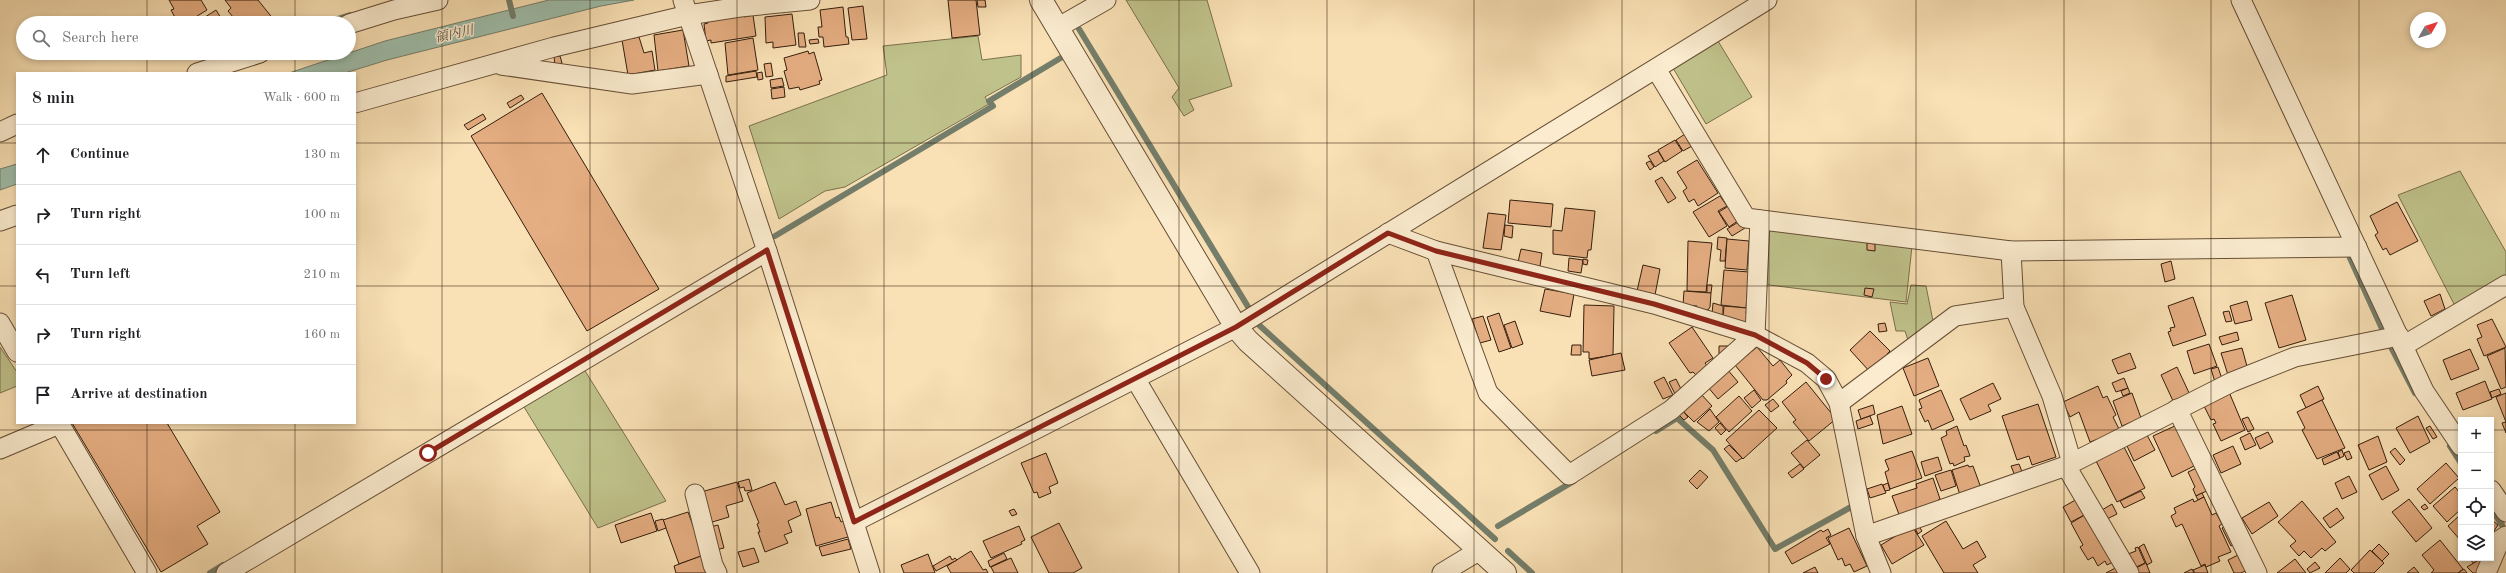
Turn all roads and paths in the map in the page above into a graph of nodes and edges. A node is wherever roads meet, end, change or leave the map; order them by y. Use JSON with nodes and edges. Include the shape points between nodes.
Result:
{"nodes":[{"id":1,"x":438,"y":0,"type":"edge"},
{"id":2,"x":810,"y":0,"type":"edge"},
{"id":3,"x":1041,"y":0,"type":"edge"},
{"id":4,"x":1106,"y":0,"type":"edge"},
{"id":5,"x":1767,"y":0,"type":"edge"},
{"id":6,"x":2241,"y":0,"type":"edge"},
{"id":7,"x":685,"y":6,"type":"edge"},
{"id":8,"x":356,"y":22,"type":"edge"},
{"id":9,"x":1058,"y":28,"type":"junction"},
{"id":10,"x":238,"y":60,"type":"edge"},
{"id":11,"x":494,"y":64,"type":"junction"},
{"id":12,"x":1656,"y":69,"type":"junction"},
{"id":13,"x":200,"y":72,"type":"edge"},
{"id":14,"x":708,"y":74,"type":"junction"},
{"id":15,"x":400,"y":90,"type":"junction"},
{"id":16,"x":356,"y":103,"type":"edge"},
{"id":17,"x":356,"y":116,"type":"edge"},
{"id":18,"x":16,"y":124,"type":"edge"},
{"id":19,"x":0,"y":132,"type":"edge"},
{"id":20,"x":16,"y":215,"type":"edge"},
{"id":21,"x":1760,"y":220,"type":"junction"},
{"id":22,"x":0,"y":221,"type":"edge"},
{"id":23,"x":1388,"y":233,"type":"junction"},
{"id":24,"x":2358,"y":247,"type":"junction"},
{"id":25,"x":767,"y":250,"type":"junction"},
{"id":26,"x":1436,"y":251,"type":"junction"},
{"id":27,"x":2011,"y":251,"type":"junction"},
{"id":28,"x":2506,"y":285,"type":"edge"},
{"id":29,"x":2014,"y":307,"type":"junction"},
{"id":30,"x":5,"y":326,"type":"edge"},
{"id":31,"x":1236,"y":327,"type":"junction"},
{"id":32,"x":1755,"y":335,"type":"junction"},
{"id":33,"x":2401,"y":341,"type":"junction"},
{"id":34,"x":16,"y":350,"type":"edge"},
{"id":35,"x":1136,"y":380,"type":"junction"},
{"id":36,"x":1839,"y":403,"type":"junction"},
{"id":37,"x":2177,"y":409,"type":"junction"},
{"id":38,"x":57,"y":424,"type":"edge"},
{"id":39,"x":60,"y":424,"type":"edge"},
{"id":40,"x":2458,"y":442,"type":"edge"},
{"id":41,"x":0,"y":449,"type":"edge"},
{"id":42,"x":2069,"y":465,"type":"junction"},
{"id":43,"x":695,"y":494,"type":"dead end"},
{"id":44,"x":2494,"y":494,"type":"edge"},
{"id":45,"x":2506,"y":512,"type":"edge"},
{"id":46,"x":854,"y":522,"type":"junction"},
{"id":47,"x":1866,"y":536,"type":"junction"},
{"id":48,"x":2506,"y":536,"type":"edge"},
{"id":49,"x":1480,"y":550,"type":"junction"},
{"id":50,"x":147,"y":573,"type":"edge"},
{"id":51,"x":226,"y":573,"type":"edge"},
{"id":52,"x":717,"y":573,"type":"edge"},
{"id":53,"x":870,"y":573,"type":"edge"},
{"id":54,"x":1250,"y":573,"type":"edge"},
{"id":55,"x":1442,"y":573,"type":"edge"},
{"id":56,"x":1505,"y":573,"type":"edge"},
{"id":57,"x":1880,"y":573,"type":"edge"},
{"id":58,"x":2129,"y":573,"type":"edge"},
{"id":59,"x":2257,"y":573,"type":"edge"},
{"id":60,"x":2486,"y":573,"type":"edge"}],
"edges":[{"from":1,"to":8,"type":"street"},
{"from":2,"to":7,"type":"street","via":[[740,7]]},
{"from":3,"to":9,"type":"street"},
{"from":4,"to":9,"type":"street"},
{"from":5,"to":12,"type":"street"},
{"from":6,"to":24,"type":"street"},
{"from":7,"to":11,"type":"street"},
{"from":7,"to":14,"type":"street"},
{"from":9,"to":31,"type":"street"},
{"from":10,"to":13,"type":"street"},
{"from":11,"to":14,"type":"street","via":[[632,84]]},
{"from":11,"to":15,"type":"street"},
{"from":12,"to":21,"type":"street","via":[[1746,218]]},
{"from":12,"to":23,"type":"street"},
{"from":14,"to":25,"type":"street"},
{"from":15,"to":16,"type":"street"},
{"from":15,"to":17,"type":"street"},
{"from":18,"to":19,"type":"street"},
{"from":20,"to":22,"type":"street"},
{"from":21,"to":27,"type":"street"},
{"from":21,"to":32,"type":"street"},
{"from":23,"to":26,"type":"street"},
{"from":23,"to":31,"type":"street"},
{"from":24,"to":27,"type":"street"},
{"from":24,"to":33,"type":"street"},
{"from":25,"to":46,"type":"street"},
{"from":25,"to":51,"type":"street"},
{"from":26,"to":32,"type":"street","via":[[1654,304]]},
{"from":26,"to":32,"type":"street","via":[[1488,393],[1569,475],[1671,410]]},
{"from":27,"to":29,"type":"street"},
{"from":28,"to":33,"type":"street"},
{"from":29,"to":36,"type":"street","via":[[1955,316]]},
{"from":29,"to":42,"type":"street","via":[[2052,396]]},
{"from":30,"to":34,"type":"street"},
{"from":31,"to":35,"type":"street"},
{"from":31,"to":49,"type":"street","via":[[1248,341]]},
{"from":32,"to":36,"type":"street","via":[[1807,363],[1826,379]]},
{"from":33,"to":37,"type":"street","via":[[2295,357],[2232,382]]},
{"from":33,"to":40,"type":"street","via":[[2424,392]]},
{"from":35,"to":46,"type":"street"},
{"from":35,"to":54,"type":"street"},
{"from":36,"to":47,"type":"street"},
{"from":37,"to":42,"type":"street"},
{"from":37,"to":59,"type":"street"},
{"from":38,"to":41,"type":"street"},
{"from":39,"to":50,"type":"street"},
{"from":42,"to":47,"type":"street"},
{"from":42,"to":58,"type":"street"},
{"from":43,"to":52,"type":"street"},
{"from":44,"to":45,"type":"street"},
{"from":46,"to":53,"type":"street"},
{"from":47,"to":57,"type":"street"},
{"from":48,"to":60,"type":"street","via":[[2500,540]]},
{"from":49,"to":55,"type":"street"},
{"from":49,"to":56,"type":"street"}]}
